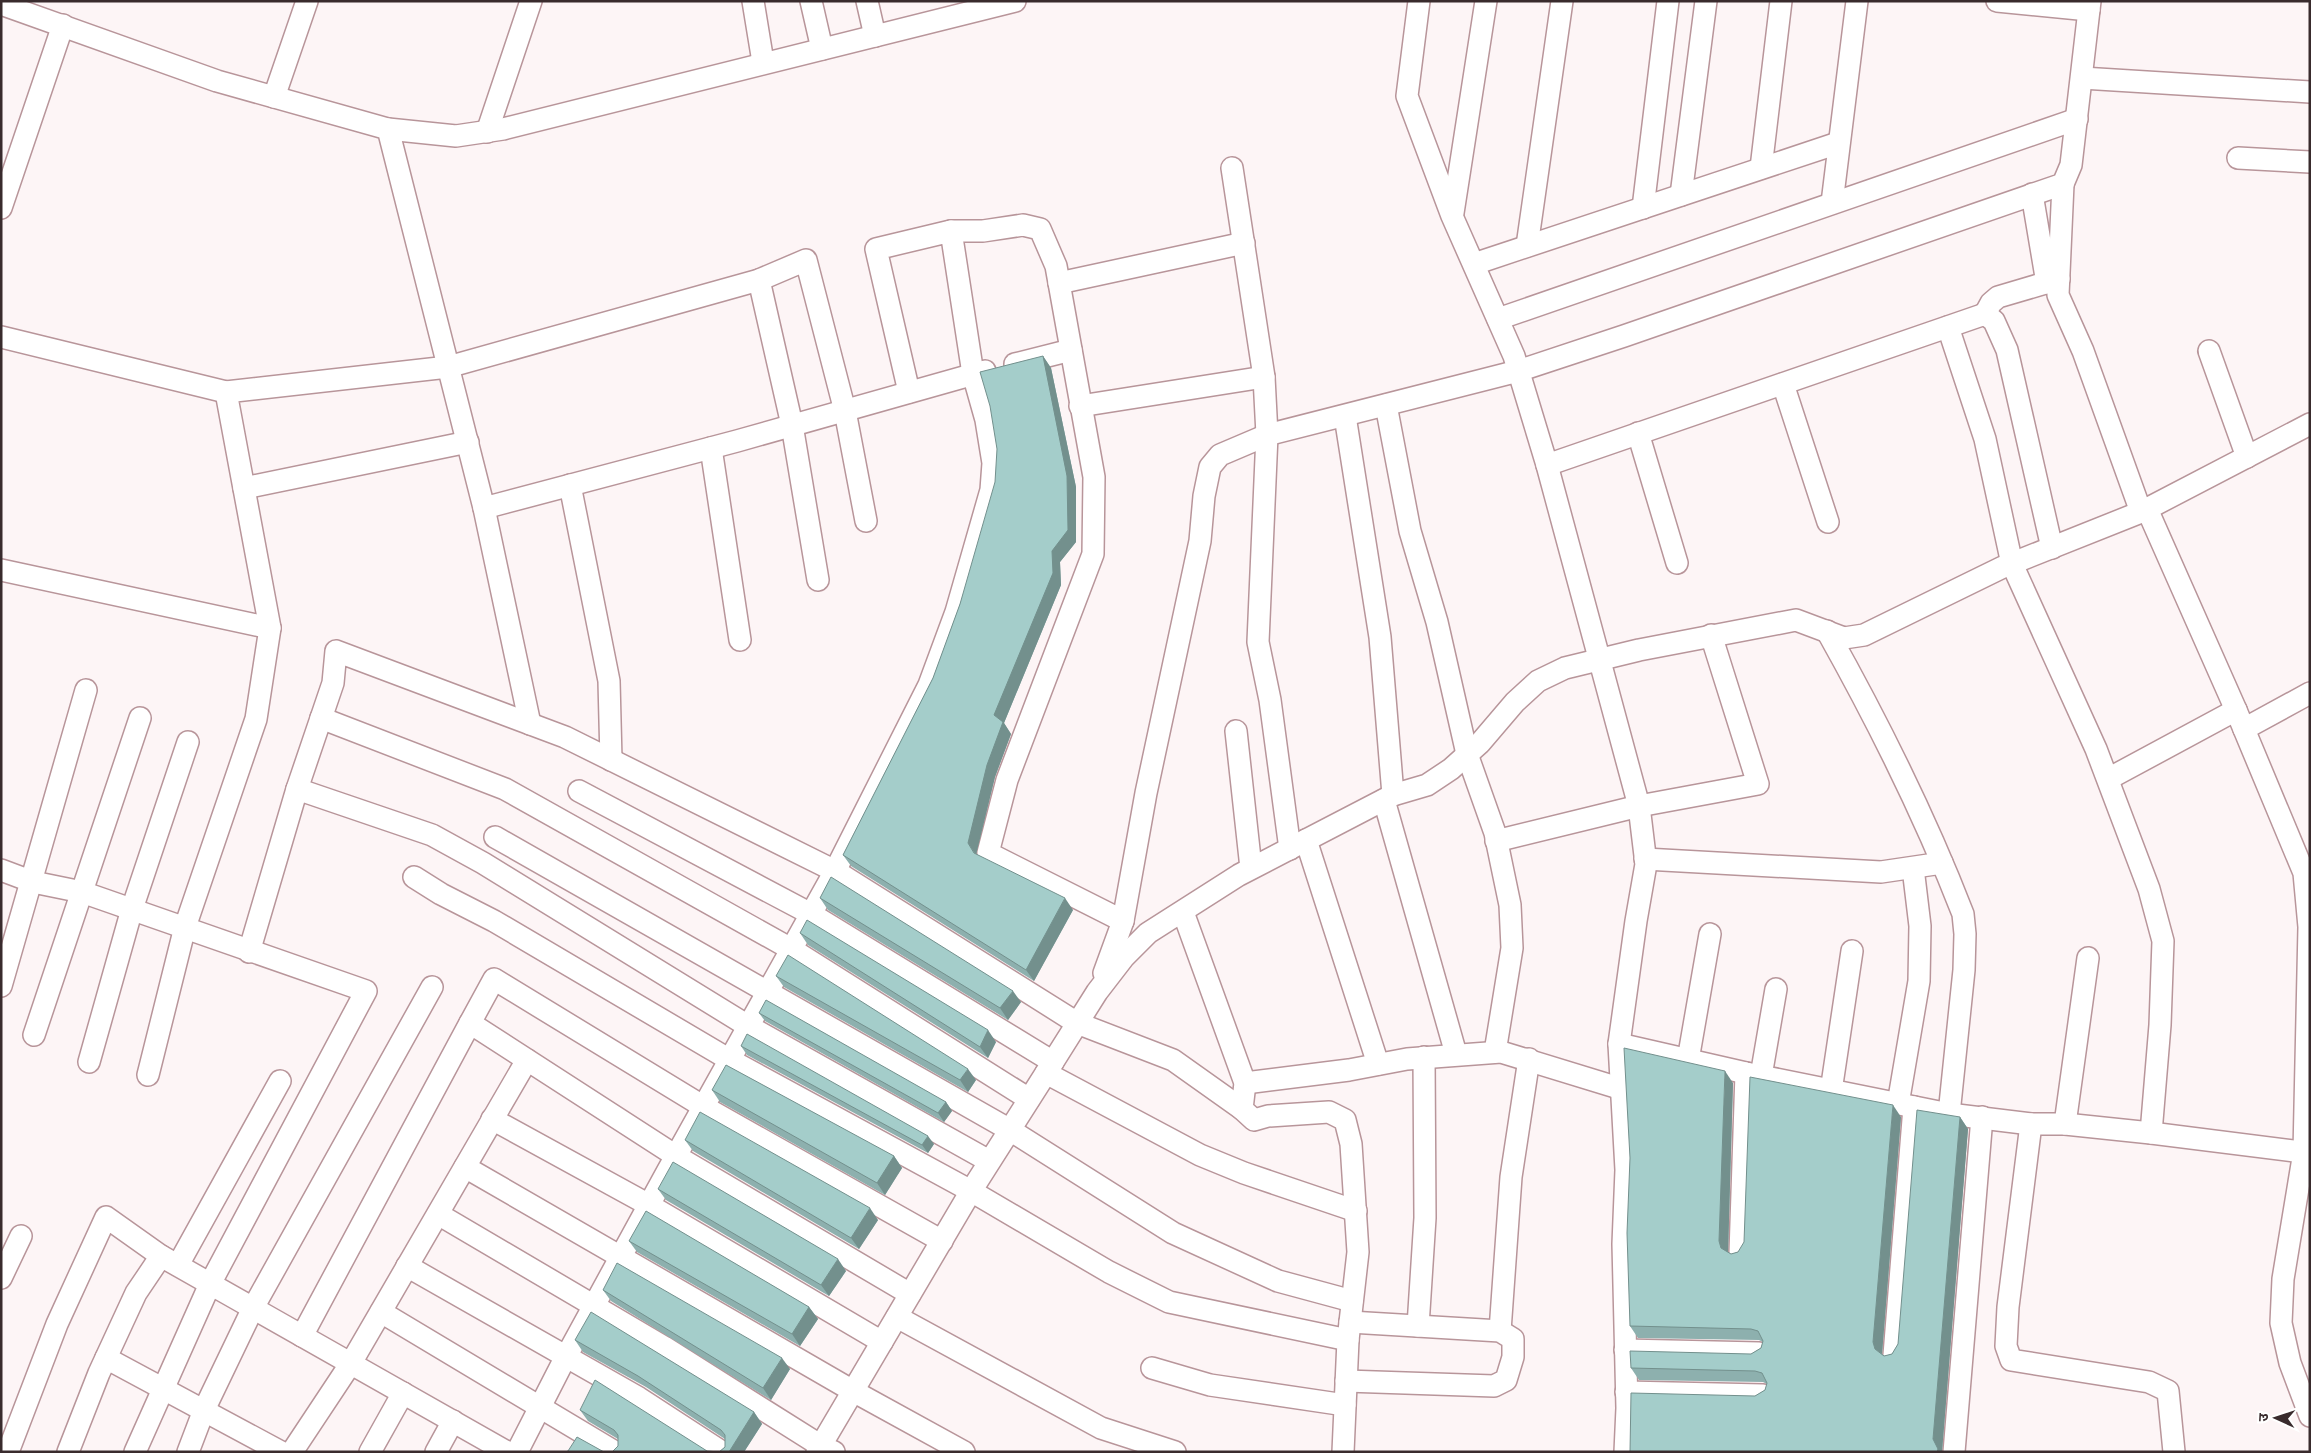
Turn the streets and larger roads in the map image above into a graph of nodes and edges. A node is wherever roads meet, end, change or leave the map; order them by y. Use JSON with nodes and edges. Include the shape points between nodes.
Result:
{"nodes":[{"id":1,"x":306,"y":1,"type":"edge"},
{"id":2,"x":531,"y":1,"type":"edge"},
{"id":3,"x":753,"y":1,"type":"edge"},
{"id":4,"x":811,"y":1,"type":"edge"},
{"id":5,"x":867,"y":1,"type":"edge"},
{"id":6,"x":1015,"y":1,"type":"edge"},
{"id":7,"x":1419,"y":1,"type":"edge"},
{"id":8,"x":1486,"y":1,"type":"edge"},
{"id":9,"x":1562,"y":1,"type":"edge"},
{"id":10,"x":1668,"y":1,"type":"edge"},
{"id":11,"x":1706,"y":1,"type":"edge"},
{"id":12,"x":1782,"y":1,"type":"edge"},
{"id":13,"x":1857,"y":1,"type":"edge"},
{"id":14,"x":1997,"y":1,"type":"edge"},
{"id":15,"x":1,"y":4,"type":"edge"},
{"id":16,"x":2089,"y":6,"type":"edge"},
{"id":17,"x":63,"y":25,"type":"junction"},
{"id":18,"x":875,"y":36,"type":"junction"},
{"id":19,"x":822,"y":49,"type":"junction"},
{"id":20,"x":763,"y":62,"type":"junction"},
{"id":21,"x":2082,"y":78,"type":"junction"},
{"id":22,"x":2310,"y":92,"type":"edge"},
{"id":23,"x":274,"y":97,"type":"junction"},
{"id":24,"x":2077,"y":119,"type":"junction"},
{"id":25,"x":388,"y":130,"type":"junction"},
{"id":26,"x":487,"y":132,"type":"junction"},
{"id":27,"x":1838,"y":143,"type":"junction"},
{"id":28,"x":2238,"y":158,"type":"dead end"},
{"id":29,"x":2310,"y":162,"type":"edge"},
{"id":30,"x":1232,"y":168,"type":"dead end"},
{"id":31,"x":1761,"y":168,"type":"junction"},
{"id":32,"x":2063,"y":184,"type":"junction"},
{"id":33,"x":2032,"y":194,"type":"junction"},
{"id":34,"x":1681,"y":195,"type":"junction"},
{"id":35,"x":1832,"y":203,"type":"junction"},
{"id":36,"x":1,"y":208,"type":"edge"},
{"id":37,"x":1642,"y":208,"type":"junction"},
{"id":38,"x":1452,"y":216,"type":"junction"},
{"id":39,"x":951,"y":231,"type":"junction"},
{"id":40,"x":1244,"y":243,"type":"junction"},
{"id":41,"x":1527,"y":246,"type":"junction"},
{"id":42,"x":1474,"y":264,"type":"junction"},
{"id":43,"x":759,"y":280,"type":"junction"},
{"id":44,"x":2053,"y":281,"type":"junction"},
{"id":45,"x":1059,"y":283,"type":"junction"},
{"id":46,"x":1985,"y":314,"type":"junction"},
{"id":47,"x":1498,"y":319,"type":"junction"},
{"id":48,"x":1948,"y":327,"type":"junction"},
{"id":49,"x":1,"y":337,"type":"edge"},
{"id":50,"x":1070,"y":350,"type":"junction"},
{"id":51,"x":2209,"y":351,"type":"dead end"},
{"id":52,"x":448,"y":366,"type":"junction"},
{"id":53,"x":1518,"y":370,"type":"junction"},
{"id":54,"x":973,"y":374,"type":"junction"},
{"id":55,"x":1264,"y":377,"type":"junction"},
{"id":56,"x":1783,"y":384,"type":"junction"},
{"id":57,"x":226,"y":392,"type":"junction"},
{"id":58,"x":909,"y":392,"type":"junction"},
{"id":59,"x":1386,"y":405,"type":"junction"},
{"id":60,"x":1080,"y":406,"type":"junction"},
{"id":61,"x":845,"y":411,"type":"junction"},
{"id":62,"x":1345,"y":416,"type":"junction"},
{"id":63,"x":2310,"y":424,"type":"edge"},
{"id":64,"x":792,"y":425,"type":"junction"},
{"id":65,"x":1638,"y":433,"type":"junction"},
{"id":66,"x":1267,"y":436,"type":"junction"},
{"id":67,"x":468,"y":442,"type":"junction"},
{"id":68,"x":711,"y":448,"type":"junction"},
{"id":69,"x":2247,"y":456,"type":"junction"},
{"id":70,"x":1547,"y":464,"type":"junction"},
{"id":71,"x":570,"y":485,"type":"junction"},
{"id":72,"x":244,"y":488,"type":"junction"},
{"id":73,"x":484,"y":508,"type":"junction"},
{"id":74,"x":2144,"y":510,"type":"junction"},
{"id":75,"x":866,"y":521,"type":"dead end"},
{"id":76,"x":1828,"y":522,"type":"dead end"},
{"id":77,"x":2052,"y":548,"type":"junction"},
{"id":78,"x":1677,"y":563,"type":"dead end"},
{"id":79,"x":2012,"y":564,"type":"junction"},
{"id":80,"x":1,"y":570,"type":"edge"},
{"id":81,"x":818,"y":580,"type":"dead end"},
{"id":82,"x":270,"y":628,"type":"junction"},
{"id":83,"x":1827,"y":631,"type":"junction"},
{"id":84,"x":1711,"y":635,"type":"junction"},
{"id":85,"x":740,"y":640,"type":"dead end"},
{"id":86,"x":1598,"y":660,"type":"junction"},
{"id":87,"x":86,"y":690,"type":"dead end"},
{"id":88,"x":2310,"y":692,"type":"edge"},
{"id":89,"x":140,"y":718,"type":"dead end"},
{"id":90,"x":321,"y":718,"type":"junction"},
{"id":91,"x":2240,"y":720,"type":"junction"},
{"id":92,"x":530,"y":724,"type":"junction"},
{"id":93,"x":1236,"y":730,"type":"dead end"},
{"id":94,"x":188,"y":742,"type":"dead end"},
{"id":95,"x":1467,"y":754,"type":"junction"},
{"id":96,"x":611,"y":760,"type":"junction"},
{"id":97,"x":2108,"y":779,"type":"junction"},
{"id":98,"x":297,"y":788,"type":"junction"},
{"id":99,"x":579,"y":791,"type":"dead end"},
{"id":100,"x":1388,"y":798,"type":"junction"},
{"id":101,"x":1639,"y":806,"type":"junction"},
{"id":102,"x":495,"y":836,"type":"dead end"},
{"id":103,"x":1496,"y":841,"type":"junction"},
{"id":104,"x":1298,"y":844,"type":"junction"},
{"id":105,"x":1645,"y":859,"type":"junction"},
{"id":106,"x":1942,"y":863,"type":"junction"},
{"id":107,"x":2305,"y":863,"type":"edge"},
{"id":108,"x":1252,"y":868,"type":"junction"},
{"id":109,"x":1913,"y":868,"type":"junction"},
{"id":110,"x":1,"y":870,"type":"edge"},
{"id":111,"x":835,"y":871,"type":"junction"},
{"id":112,"x":414,"y":877,"type":"dead end"},
{"id":113,"x":33,"y":882,"type":"junction"},
{"id":114,"x":82,"y":892,"type":"junction"},
{"id":115,"x":132,"y":909,"type":"junction"},
{"id":116,"x":1182,"y":912,"type":"junction"},
{"id":117,"x":811,"y":914,"type":"junction"},
{"id":118,"x":1123,"y":921,"type":"junction"},
{"id":119,"x":185,"y":927,"type":"junction"},
{"id":120,"x":1710,"y":934,"type":"dead end"},
{"id":121,"x":791,"y":949,"type":"junction"},
{"id":122,"x":249,"y":952,"type":"junction"},
{"id":123,"x":1852,"y":952,"type":"dead end"},
{"id":124,"x":2088,"y":958,"type":"dead end"},
{"id":125,"x":1,"y":986,"type":"edge"},
{"id":126,"x":432,"y":987,"type":"dead end"},
{"id":127,"x":1776,"y":989,"type":"dead end"},
{"id":128,"x":768,"y":990,"type":"junction"},
{"id":129,"x":1097,"y":992,"type":"junction"},
{"id":130,"x":470,"y":1023,"type":"junction"},
{"id":131,"x":1077,"y":1023,"type":"junction"},
{"id":132,"x":748,"y":1026,"type":"junction"},
{"id":133,"x":34,"y":1035,"type":"dead end"},
{"id":134,"x":1619,"y":1044,"type":"junction"},
{"id":135,"x":1495,"y":1052,"type":"junction"},
{"id":136,"x":1456,"y":1054,"type":"junction"},
{"id":137,"x":1424,"y":1057,"type":"junction"},
{"id":138,"x":1530,"y":1059,"type":"junction"},
{"id":139,"x":527,"y":1060,"type":"junction"},
{"id":140,"x":730,"y":1060,"type":"junction"},
{"id":141,"x":1688,"y":1060,"type":"junction"},
{"id":142,"x":89,"y":1062,"type":"dead end"},
{"id":143,"x":1378,"y":1064,"type":"junction"},
{"id":144,"x":1049,"y":1067,"type":"junction"},
{"id":145,"x":148,"y":1075,"type":"dead end"},
{"id":146,"x":1753,"y":1075,"type":"junction"},
{"id":147,"x":280,"y":1081,"type":"dead end"},
{"id":148,"x":1245,"y":1083,"type":"junction"},
{"id":149,"x":1622,"y":1089,"type":"junction"},
{"id":150,"x":1831,"y":1091,"type":"junction"},
{"id":151,"x":1029,"y":1099,"type":"junction"},
{"id":152,"x":1906,"y":1105,"type":"junction"},
{"id":153,"x":704,"y":1106,"type":"junction"},
{"id":154,"x":1242,"y":1109,"type":"junction"},
{"id":155,"x":1949,"y":1114,"type":"junction"},
{"id":156,"x":1982,"y":1118,"type":"junction"},
{"id":157,"x":492,"y":1119,"type":"junction"},
{"id":158,"x":2031,"y":1124,"type":"junction"},
{"id":159,"x":2065,"y":1124,"type":"junction"},
{"id":160,"x":1010,"y":1130,"type":"junction"},
{"id":161,"x":2151,"y":1133,"type":"junction"},
{"id":162,"x":2307,"y":1153,"type":"edge"},
{"id":163,"x":676,"y":1156,"type":"junction"},
{"id":164,"x":990,"y":1161,"type":"junction"},
{"id":165,"x":464,"y":1167,"type":"junction"},
{"id":166,"x":970,"y":1191,"type":"junction"},
{"id":167,"x":649,"y":1205,"type":"junction"},
{"id":168,"x":1356,"y":1212,"type":"junction"},
{"id":169,"x":438,"y":1214,"type":"junction"},
{"id":170,"x":21,"y":1236,"type":"dead end"},
{"id":171,"x":942,"y":1241,"type":"junction"},
{"id":172,"x":1740,"y":1253,"type":"edge"},
{"id":173,"x":620,"y":1258,"type":"junction"},
{"id":174,"x":169,"y":1260,"type":"junction"},
{"id":175,"x":407,"y":1266,"type":"junction"},
{"id":176,"x":1,"y":1278,"type":"edge"},
{"id":177,"x":210,"y":1284,"type":"junction"},
{"id":178,"x":910,"y":1294,"type":"junction"},
{"id":179,"x":594,"y":1305,"type":"junction"},
{"id":180,"x":253,"y":1308,"type":"junction"},
{"id":181,"x":381,"y":1312,"type":"junction"},
{"id":182,"x":896,"y":1317,"type":"junction"},
{"id":183,"x":1350,"y":1321,"type":"junction"},
{"id":184,"x":1418,"y":1326,"type":"junction"},
{"id":185,"x":1500,"y":1331,"type":"junction"},
{"id":186,"x":302,"y":1336,"type":"junction"},
{"id":187,"x":882,"y":1342,"type":"junction"},
{"id":188,"x":1625,"y":1350,"type":"junction"},
{"id":189,"x":1759,"y":1353,"type":"edge"},
{"id":190,"x":1894,"y":1355,"type":"edge"},
{"id":191,"x":566,"y":1356,"type":"junction"},
{"id":192,"x":106,"y":1358,"type":"junction"},
{"id":193,"x":351,"y":1363,"type":"junction"},
{"id":194,"x":1152,"y":1368,"type":"dead end"},
{"id":195,"x":1346,"y":1382,"type":"junction"},
{"id":196,"x":162,"y":1388,"type":"junction"},
{"id":197,"x":853,"y":1391,"type":"junction"},
{"id":198,"x":1626,"y":1392,"type":"junction"},
{"id":199,"x":403,"y":1393,"type":"junction"},
{"id":200,"x":1763,"y":1395,"type":"edge"},
{"id":201,"x":1345,"y":1405,"type":"junction"},
{"id":202,"x":540,"y":1408,"type":"junction"},
{"id":203,"x":204,"y":1410,"type":"junction"},
{"id":204,"x":2310,"y":1416,"type":"edge"},
{"id":205,"x":453,"y":1421,"type":"junction"},
{"id":206,"x":580,"y":1432,"type":"junction"},
{"id":207,"x":824,"y":1450,"type":"edge"},
{"id":208,"x":8,"y":1452,"type":"edge"},
{"id":209,"x":68,"y":1452,"type":"edge"},
{"id":210,"x":135,"y":1452,"type":"edge"},
{"id":211,"x":188,"y":1452,"type":"edge"},
{"id":212,"x":282,"y":1452,"type":"edge"},
{"id":213,"x":292,"y":1452,"type":"edge"},
{"id":214,"x":370,"y":1452,"type":"edge"},
{"id":215,"x":436,"y":1452,"type":"edge"},
{"id":216,"x":507,"y":1452,"type":"edge"},
{"id":217,"x":517,"y":1452,"type":"edge"},
{"id":218,"x":569,"y":1452,"type":"edge"},
{"id":219,"x":615,"y":1452,"type":"edge"},
{"id":220,"x":722,"y":1452,"type":"edge"},
{"id":221,"x":964,"y":1452,"type":"edge"},
{"id":222,"x":1174,"y":1452,"type":"edge"},
{"id":223,"x":1343,"y":1452,"type":"edge"},
{"id":224,"x":1625,"y":1452,"type":"edge"},
{"id":225,"x":1954,"y":1452,"type":"edge"},
{"id":226,"x":2174,"y":1452,"type":"edge"}],
"edges":[{"from":1,"to":23,"type":"street"},
{"from":2,"to":26,"type":"street"},
{"from":3,"to":20,"type":"street"},
{"from":4,"to":19,"type":"street"},
{"from":5,"to":18,"type":"street"},
{"from":6,"to":18,"type":"street"},
{"from":7,"to":38,"type":"street","via":[[1407,96]]},
{"from":8,"to":38,"type":"street"},
{"from":9,"to":41,"type":"street"},
{"from":10,"to":37,"type":"street"},
{"from":11,"to":34,"type":"street"},
{"from":12,"to":31,"type":"street"},
{"from":13,"to":27,"type":"street"},
{"from":14,"to":16,"type":"street"},
{"from":15,"to":17,"type":"street"},
{"from":16,"to":21,"type":"street"},
{"from":17,"to":23,"type":"street","via":[[218,81]]},
{"from":17,"to":36,"type":"street"},
{"from":18,"to":19,"type":"street"},
{"from":19,"to":20,"type":"street"},
{"from":20,"to":26,"type":"street"},
{"from":21,"to":22,"type":"street"},
{"from":21,"to":24,"type":"street"},
{"from":23,"to":25,"type":"street"},
{"from":24,"to":32,"type":"street","via":[[2072,165]]},
{"from":24,"to":35,"type":"street"},
{"from":25,"to":26,"type":"street","via":[[456,136]]},
{"from":25,"to":52,"type":"street"},
{"from":27,"to":31,"type":"street"},
{"from":27,"to":35,"type":"street"},
{"from":28,"to":29,"type":"street"},
{"from":30,"to":40,"type":"street"},
{"from":31,"to":34,"type":"street"},
{"from":32,"to":33,"type":"street"},
{"from":32,"to":44,"type":"street"},
{"from":33,"to":44,"type":"street"},
{"from":33,"to":53,"type":"street","via":[[1643,330]]},
{"from":34,"to":37,"type":"street"},
{"from":35,"to":47,"type":"street"},
{"from":37,"to":41,"type":"street"},
{"from":38,"to":42,"type":"street"},
{"from":39,"to":45,"type":"street","via":[[983,231],[1023,224],[1040,230],[1056,266]]},
{"from":39,"to":54,"type":"street"},
{"from":39,"to":58,"type":"street","via":[[876,249]]},
{"from":40,"to":45,"type":"street"},
{"from":40,"to":55,"type":"street"},
{"from":41,"to":42,"type":"street"},
{"from":42,"to":47,"type":"street"},
{"from":43,"to":52,"type":"street"},
{"from":43,"to":61,"type":"street","via":[[806,260]]},
{"from":43,"to":64,"type":"street"},
{"from":44,"to":46,"type":"street","via":[[1998,297]]},
{"from":44,"to":74,"type":"street"},
{"from":45,"to":50,"type":"street"},
{"from":46,"to":48,"type":"street"},
{"from":46,"to":77,"type":"street","via":[[1994,321],[2007,350]]},
{"from":47,"to":53,"type":"street"},
{"from":48,"to":56,"type":"street"},
{"from":48,"to":79,"type":"street","via":[[1985,438]]},
{"from":49,"to":57,"type":"street"},
{"from":50,"to":54,"type":"street"},
{"from":50,"to":60,"type":"street"},
{"from":51,"to":69,"type":"street"},
{"from":52,"to":57,"type":"street"},
{"from":52,"to":67,"type":"street"},
{"from":53,"to":59,"type":"street"},
{"from":53,"to":70,"type":"street"},
{"from":54,"to":58,"type":"street"},
{"from":54,"to":111,"type":"street","via":[[988,428],[993,463],[991,490],[956,612],[929,685]]},
{"from":55,"to":60,"type":"street"},
{"from":55,"to":66,"type":"street"},
{"from":56,"to":65,"type":"street"},
{"from":56,"to":76,"type":"street"},
{"from":57,"to":72,"type":"street"},
{"from":58,"to":61,"type":"street"},
{"from":59,"to":62,"type":"street"},
{"from":59,"to":95,"type":"street","via":[[1410,531],[1437,622]]},
{"from":60,"to":118,"type":"street","via":[[1094,477],[1092,554],[1007,780],[988,853]]},
{"from":61,"to":64,"type":"street"},
{"from":61,"to":75,"type":"street"},
{"from":62,"to":66,"type":"street"},
{"from":62,"to":100,"type":"street","via":[[1380,637]]},
{"from":63,"to":69,"type":"street"},
{"from":64,"to":68,"type":"street"},
{"from":64,"to":81,"type":"street"},
{"from":65,"to":70,"type":"street"},
{"from":65,"to":78,"type":"street"},
{"from":66,"to":104,"type":"street","via":[[1258,642]]},
{"from":66,"to":118,"type":"street","via":[[1220,455],[1210,467],[1200,541],[1146,793]]},
{"from":67,"to":72,"type":"street"},
{"from":67,"to":73,"type":"street"},
{"from":68,"to":71,"type":"street"},
{"from":68,"to":85,"type":"street"},
{"from":69,"to":74,"type":"street"},
{"from":70,"to":86,"type":"street"},
{"from":71,"to":73,"type":"street"},
{"from":71,"to":96,"type":"street","via":[[609,681]]},
{"from":72,"to":82,"type":"street"},
{"from":73,"to":92,"type":"street"},
{"from":74,"to":77,"type":"street"},
{"from":74,"to":91,"type":"street"},
{"from":77,"to":79,"type":"street"},
{"from":79,"to":83,"type":"street","via":[[1864,636],[1844,638]]},
{"from":79,"to":97,"type":"street"},
{"from":80,"to":82,"type":"street"},
{"from":82,"to":119,"type":"street","via":[[256,719]]},
{"from":83,"to":84,"type":"street","via":[[1796,620]]},
{"from":83,"to":106,"type":"street","via":[[1864,697]]},
{"from":84,"to":86,"type":"street"},
{"from":84,"to":101,"type":"street","via":[[1758,784]]},
{"from":86,"to":95,"type":"street","via":[[1565,668],[1538,681],[1514,702]]},
{"from":86,"to":101,"type":"street"},
{"from":87,"to":113,"type":"street"},
{"from":88,"to":91,"type":"street"},
{"from":89,"to":114,"type":"street"},
{"from":90,"to":92,"type":"street","via":[[333,683],[336,651]]},
{"from":90,"to":98,"type":"street"},
{"from":90,"to":121,"type":"street","via":[[505,789]]},
{"from":91,"to":97,"type":"street"},
{"from":91,"to":107,"type":"street"},
{"from":92,"to":96,"type":"street"},
{"from":93,"to":108,"type":"street"},
{"from":94,"to":115,"type":"street"},
{"from":95,"to":100,"type":"street","via":[[1427,785]]},
{"from":95,"to":103,"type":"street"},
{"from":96,"to":111,"type":"street"},
{"from":97,"to":161,"type":"street","via":[[2149,889],[2163,941]]},
{"from":98,"to":122,"type":"street"},
{"from":98,"to":132,"type":"street","via":[[432,835]]},
{"from":99,"to":117,"type":"street"},
{"from":100,"to":104,"type":"street"},
{"from":100,"to":136,"type":"street"},
{"from":101,"to":103,"type":"street"},
{"from":101,"to":105,"type":"street"},
{"from":102,"to":128,"type":"street"},
{"from":103,"to":135,"type":"street","via":[[1510,905],[1512,948]]},
{"from":104,"to":108,"type":"street"},
{"from":104,"to":143,"type":"street"},
{"from":105,"to":109,"type":"street","via":[[1881,872]]},
{"from":105,"to":134,"type":"street"},
{"from":106,"to":109,"type":"street"},
{"from":106,"to":155,"type":"street","via":[[1963,914],[1966,934]]},
{"from":107,"to":162,"type":"street","via":[[2309,927]]},
{"from":108,"to":116,"type":"street"},
{"from":109,"to":152,"type":"street","via":[[1920,926],[1919,981]]},
{"from":110,"to":113,"type":"street"},
{"from":111,"to":117,"type":"street"},
{"from":111,"to":131,"type":"street"},
{"from":112,"to":140,"type":"street"},
{"from":113,"to":114,"type":"street"},
{"from":113,"to":125,"type":"street"},
{"from":114,"to":115,"type":"street"},
{"from":114,"to":133,"type":"street"},
{"from":115,"to":119,"type":"street"},
{"from":115,"to":142,"type":"street"},
{"from":116,"to":129,"type":"street","via":[[1148,933]]},
{"from":116,"to":148,"type":"street"},
{"from":117,"to":121,"type":"street"},
{"from":117,"to":144,"type":"street"},
{"from":118,"to":129,"type":"street"},
{"from":119,"to":122,"type":"street"},
{"from":119,"to":145,"type":"street"},
{"from":120,"to":141,"type":"street"},
{"from":121,"to":128,"type":"street"},
{"from":121,"to":151,"type":"street"},
{"from":122,"to":177,"type":"street","via":[[366,991]]},
{"from":123,"to":150,"type":"street"},
{"from":124,"to":159,"type":"street"},
{"from":126,"to":180,"type":"street"},
{"from":127,"to":146,"type":"street"},
{"from":128,"to":132,"type":"street"},
{"from":128,"to":160,"type":"street"},
{"from":129,"to":131,"type":"street"},
{"from":130,"to":139,"type":"street"},
{"from":130,"to":153,"type":"street","via":[[494,978]]},
{"from":130,"to":186,"type":"street"},
{"from":131,"to":144,"type":"street"},
{"from":131,"to":154,"type":"street","via":[[1173,1060]]},
{"from":132,"to":140,"type":"street"},
{"from":132,"to":164,"type":"street"},
{"from":134,"to":141,"type":"street"},
{"from":134,"to":149,"type":"street"},
{"from":135,"to":136,"type":"street"},
{"from":135,"to":138,"type":"street"},
{"from":136,"to":137,"type":"street"},
{"from":137,"to":143,"type":"street"},
{"from":137,"to":184,"type":"street","via":[[1425,1218]]},
{"from":138,"to":149,"type":"street"},
{"from":138,"to":185,"type":"street","via":[[1511,1177]]},
{"from":139,"to":157,"type":"street"},
{"from":139,"to":163,"type":"street"},
{"from":140,"to":153,"type":"street"},
{"from":140,"to":166,"type":"street"},
{"from":141,"to":146,"type":"street"},
{"from":143,"to":148,"type":"street"},
{"from":144,"to":151,"type":"street"},
{"from":144,"to":168,"type":"street","via":[[1200,1155]]},
{"from":146,"to":150,"type":"street"},
{"from":146,"to":172,"type":"street"},
{"from":147,"to":174,"type":"street"},
{"from":148,"to":154,"type":"street"},
{"from":149,"to":188,"type":"street","via":[[1626,1170],[1623,1244]]},
{"from":150,"to":152,"type":"street"},
{"from":151,"to":160,"type":"street"},
{"from":152,"to":155,"type":"street"},
{"from":152,"to":190,"type":"street"},
{"from":153,"to":163,"type":"street"},
{"from":153,"to":171,"type":"street"},
{"from":154,"to":168,"type":"street","via":[[1254,1120],[1329,1112],[1345,1120],[1351,1144]]},
{"from":155,"to":156,"type":"street"},
{"from":156,"to":158,"type":"street"},
{"from":156,"to":225,"type":"street"},
{"from":157,"to":165,"type":"street"},
{"from":157,"to":167,"type":"street"},
{"from":158,"to":159,"type":"street"},
{"from":158,"to":226,"type":"street","via":[[2008,1306],[2006,1346],[2011,1360],[2149,1382],[2168,1391]]},
{"from":159,"to":161,"type":"street"},
{"from":160,"to":164,"type":"street"},
{"from":160,"to":183,"type":"street","via":[[1173,1233],[1278,1280]]},
{"from":161,"to":162,"type":"street"},
{"from":162,"to":204,"type":"street","via":[[2283,1279],[2281,1323],[2290,1363]]},
{"from":163,"to":167,"type":"street"},
{"from":163,"to":178,"type":"street"},
{"from":164,"to":166,"type":"street"},
{"from":165,"to":169,"type":"street"},
{"from":165,"to":173,"type":"street"},
{"from":166,"to":171,"type":"street"},
{"from":166,"to":183,"type":"street","via":[[1109,1272],[1169,1302]]},
{"from":167,"to":173,"type":"street"},
{"from":167,"to":187,"type":"street"},
{"from":168,"to":183,"type":"street","via":[[1358,1252]]},
{"from":169,"to":175,"type":"street"},
{"from":169,"to":179,"type":"street"},
{"from":170,"to":176,"type":"street"},
{"from":171,"to":178,"type":"street"},
{"from":173,"to":179,"type":"street"},
{"from":173,"to":197,"type":"street"},
{"from":174,"to":177,"type":"street"},
{"from":174,"to":192,"type":"street","via":[[136,1293]]},
{"from":174,"to":208,"type":"street","via":[[106,1217],[57,1324]]},
{"from":175,"to":181,"type":"street"},
{"from":175,"to":191,"type":"street"},
{"from":177,"to":180,"type":"street"},
{"from":177,"to":196,"type":"street"},
{"from":178,"to":182,"type":"street"},
{"from":179,"to":191,"type":"street"},
{"from":179,"to":207,"type":"street"},
{"from":180,"to":186,"type":"street"},
{"from":180,"to":203,"type":"street"},
{"from":181,"to":193,"type":"street"},
{"from":181,"to":202,"type":"street"},
{"from":182,"to":187,"type":"street"},
{"from":182,"to":222,"type":"street","via":[[1101,1428]]},
{"from":183,"to":184,"type":"street"},
{"from":183,"to":195,"type":"street"},
{"from":184,"to":185,"type":"street"},
{"from":185,"to":195,"type":"street","via":[[1513,1339],[1513,1356],[1506,1380],[1494,1386]]},
{"from":186,"to":193,"type":"street"},
{"from":187,"to":197,"type":"street"},
{"from":188,"to":189,"type":"street"},
{"from":188,"to":198,"type":"street"},
{"from":191,"to":202,"type":"street"},
{"from":191,"to":220,"type":"street"},
{"from":192,"to":196,"type":"street"},
{"from":192,"to":209,"type":"street"},
{"from":193,"to":199,"type":"street"},
{"from":193,"to":213,"type":"street"},
{"from":194,"to":201,"type":"street","via":[[1210,1385]]},
{"from":195,"to":201,"type":"street"},
{"from":196,"to":203,"type":"street"},
{"from":196,"to":210,"type":"street"},
{"from":197,"to":207,"type":"street"},
{"from":197,"to":221,"type":"street"},
{"from":198,"to":200,"type":"street"},
{"from":198,"to":224,"type":"street"},
{"from":199,"to":205,"type":"street"},
{"from":199,"to":214,"type":"street"},
{"from":201,"to":223,"type":"street"},
{"from":202,"to":206,"type":"street"},
{"from":202,"to":217,"type":"street"},
{"from":203,"to":211,"type":"street"},
{"from":203,"to":212,"type":"street"},
{"from":205,"to":215,"type":"street"},
{"from":205,"to":216,"type":"street"},
{"from":206,"to":218,"type":"street"},
{"from":206,"to":219,"type":"street"}]}
